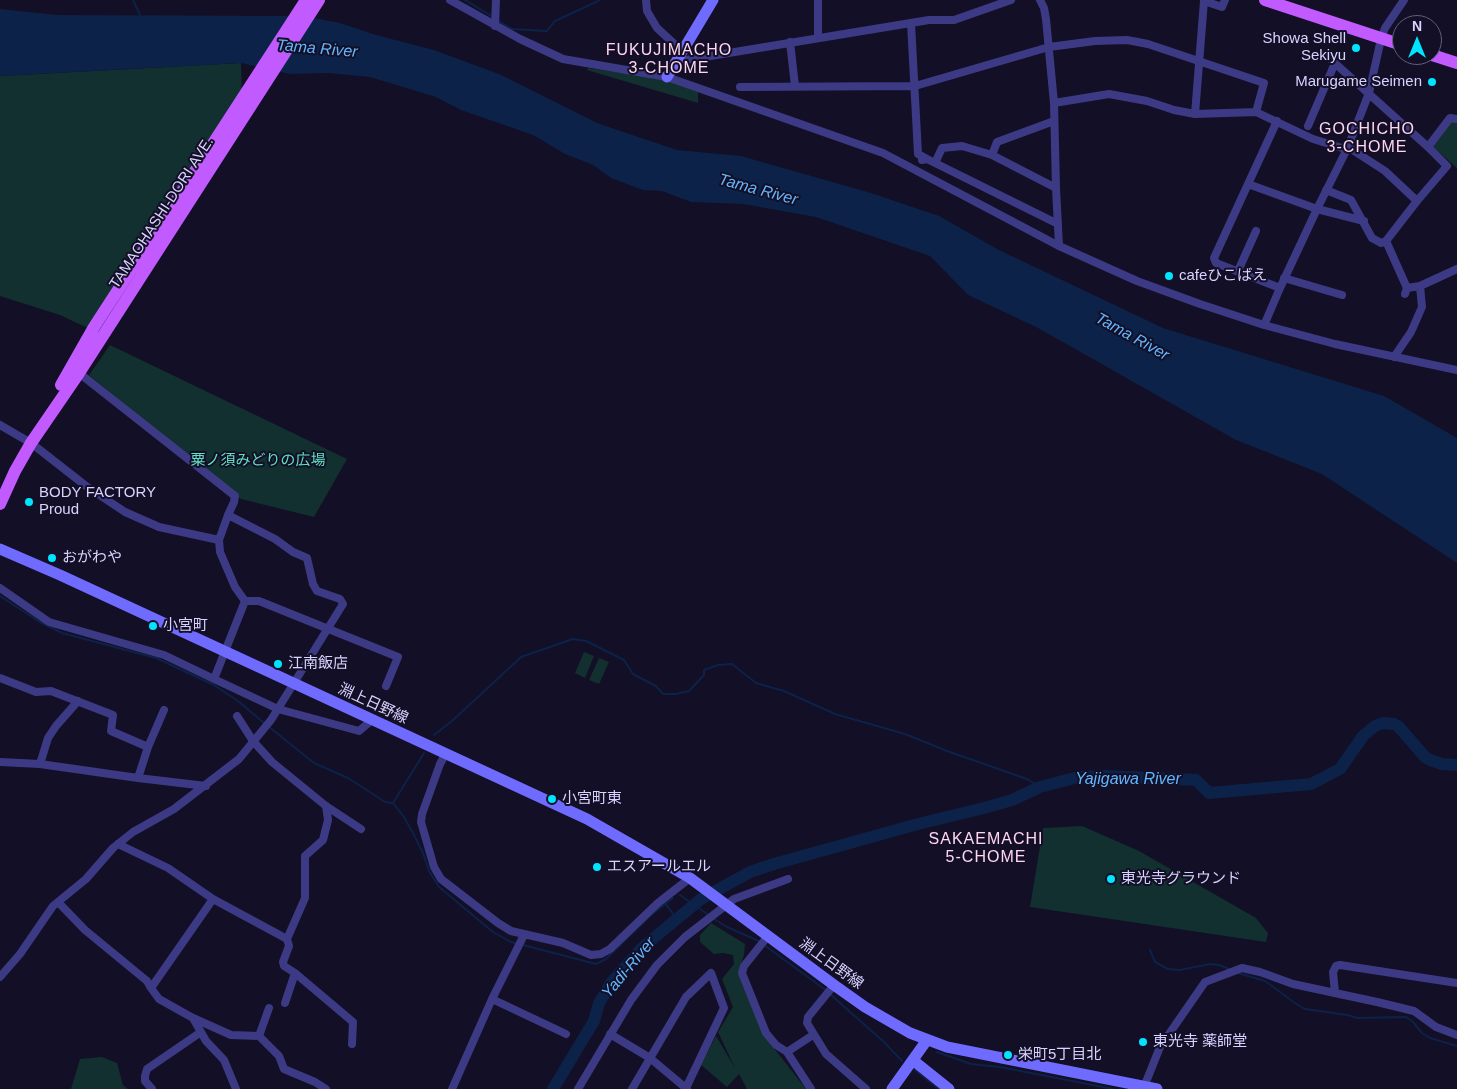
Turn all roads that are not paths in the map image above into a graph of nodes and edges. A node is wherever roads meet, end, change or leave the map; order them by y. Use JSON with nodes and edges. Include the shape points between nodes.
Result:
{"nodes":[{"id":1,"x":306,"y":0,"type":"edge"},
{"id":2,"x":319,"y":0,"type":"edge"},
{"id":3,"x":450,"y":0,"type":"edge"},
{"id":4,"x":496,"y":0,"type":"edge"},
{"id":5,"x":646,"y":0,"type":"edge"},
{"id":6,"x":713,"y":0,"type":"edge"},
{"id":7,"x":818,"y":0,"type":"edge"},
{"id":8,"x":1011,"y":0,"type":"edge"},
{"id":9,"x":1040,"y":0,"type":"edge"},
{"id":10,"x":1224,"y":0,"type":"edge"},
{"id":11,"x":1265,"y":0,"type":"edge"},
{"id":12,"x":1404,"y":0,"type":"edge"},
{"id":13,"x":495,"y":21,"type":"junction"},
{"id":14,"x":911,"y":22,"type":"junction"},
{"id":15,"x":818,"y":37,"type":"junction"},
{"id":16,"x":1381,"y":39,"type":"junction"},
{"id":17,"x":790,"y":42,"type":"junction"},
{"id":18,"x":1392,"y":43,"type":"edge"},
{"id":19,"x":1049,"y":47,"type":"junction"},
{"id":20,"x":682,"y":50,"type":"junction"},
{"id":21,"x":1328,"y":56,"type":"dead end"},
{"id":22,"x":1442,"y":58,"type":"edge"},
{"id":23,"x":674,"y":62,"type":"junction"},
{"id":24,"x":1200,"y":62,"type":"junction"},
{"id":25,"x":1335,"y":63,"type":"junction"},
{"id":26,"x":1457,"y":63,"type":"edge"},
{"id":27,"x":667,"y":77,"type":"junction"},
{"id":28,"x":795,"y":86,"type":"junction"},
{"id":29,"x":915,"y":86,"type":"junction"},
{"id":30,"x":740,"y":87,"type":"dead end"},
{"id":31,"x":1369,"y":93,"type":"junction"},
{"id":32,"x":1054,"y":103,"type":"junction"},
{"id":33,"x":1256,"y":112,"type":"junction"},
{"id":34,"x":1195,"y":114,"type":"junction"},
{"id":35,"x":1457,"y":119,"type":"edge"},
{"id":36,"x":1054,"y":121,"type":"junction"},
{"id":37,"x":1277,"y":121,"type":"junction"},
{"id":38,"x":1308,"y":126,"type":"dead end"},
{"id":39,"x":1348,"y":147,"type":"junction"},
{"id":40,"x":1428,"y":147,"type":"junction"},
{"id":41,"x":992,"y":155,"type":"junction"},
{"id":42,"x":935,"y":163,"type":"junction"},
{"id":43,"x":1248,"y":184,"type":"junction"},
{"id":44,"x":1056,"y":188,"type":"junction"},
{"id":45,"x":1326,"y":190,"type":"junction"},
{"id":46,"x":1417,"y":200,"type":"junction"},
{"id":47,"x":1317,"y":209,"type":"junction"},
{"id":48,"x":1364,"y":221,"type":"junction"},
{"id":49,"x":1058,"y":224,"type":"junction"},
{"id":50,"x":1256,"y":231,"type":"dead end"},
{"id":51,"x":1386,"y":241,"type":"junction"},
{"id":52,"x":1059,"y":246,"type":"junction"},
{"id":53,"x":1457,"y":269,"type":"edge"},
{"id":54,"x":1238,"y":271,"type":"junction"},
{"id":55,"x":1284,"y":278,"type":"junction"},
{"id":56,"x":1420,"y":286,"type":"junction"},
{"id":57,"x":1280,"y":288,"type":"junction"},
{"id":58,"x":1342,"y":295,"type":"dead end"},
{"id":59,"x":1266,"y":323,"type":"dead end"},
{"id":60,"x":1394,"y":357,"type":"junction"},
{"id":61,"x":1457,"y":370,"type":"edge"},
{"id":62,"x":78,"y":373,"type":"junction"},
{"id":63,"x":0,"y":425,"type":"edge"},
{"id":64,"x":31,"y":443,"type":"junction"},
{"id":65,"x":0,"y":504,"type":"edge"},
{"id":66,"x":228,"y":515,"type":"junction"},
{"id":67,"x":219,"y":540,"type":"junction"},
{"id":68,"x":0,"y":549,"type":"edge"},
{"id":69,"x":0,"y":588,"type":"edge"},
{"id":70,"x":245,"y":601,"type":"junction"},
{"id":71,"x":328,"y":629,"type":"junction"},
{"id":72,"x":225,"y":652,"type":"junction"},
{"id":73,"x":0,"y":678,"type":"edge"},
{"id":74,"x":214,"y":679,"type":"junction"},
{"id":75,"x":294,"y":684,"type":"junction"},
{"id":76,"x":386,"y":686,"type":"dead end"},
{"id":77,"x":78,"y":701,"type":"junction"},
{"id":78,"x":278,"y":709,"type":"junction"},
{"id":79,"x":164,"y":710,"type":"dead end"},
{"id":80,"x":237,"y":716,"type":"dead end"},
{"id":81,"x":372,"y":720,"type":"junction"},
{"id":82,"x":253,"y":741,"type":"junction"},
{"id":83,"x":148,"y":747,"type":"junction"},
{"id":84,"x":446,"y":753,"type":"junction"},
{"id":85,"x":0,"y":762,"type":"edge"},
{"id":86,"x":40,"y":764,"type":"junction"},
{"id":87,"x":138,"y":778,"type":"junction"},
{"id":88,"x":206,"y":786,"type":"junction"},
{"id":89,"x":326,"y":806,"type":"junction"},
{"id":90,"x":361,"y":829,"type":"dead end"},
{"id":91,"x":118,"y":844,"type":"junction"},
{"id":92,"x":690,"y":878,"type":"junction"},
{"id":93,"x":788,"y":879,"type":"dead end"},
{"id":94,"x":213,"y":899,"type":"junction"},
{"id":95,"x":58,"y":902,"type":"junction"},
{"id":96,"x":725,"y":904,"type":"junction"},
{"id":97,"x":768,"y":936,"type":"junction"},
{"id":98,"x":287,"y":939,"type":"junction"},
{"id":99,"x":521,"y":941,"type":"junction"},
{"id":100,"x":295,"y":973,"type":"junction"},
{"id":101,"x":0,"y":977,"type":"edge"},
{"id":102,"x":1457,"y":983,"type":"edge"},
{"id":103,"x":834,"y":985,"type":"junction"},
{"id":104,"x":151,"y":988,"type":"junction"},
{"id":105,"x":1335,"y":993,"type":"junction"},
{"id":106,"x":492,"y":999,"type":"junction"},
{"id":107,"x":286,"y":1003,"type":"dead end"},
{"id":108,"x":269,"y":1008,"type":"dead end"},
{"id":109,"x":193,"y":1018,"type":"junction"},
{"id":110,"x":201,"y":1032,"type":"junction"},
{"id":111,"x":566,"y":1034,"type":"dead end"},
{"id":112,"x":610,"y":1034,"type":"junction"},
{"id":113,"x":813,"y":1035,"type":"junction"},
{"id":114,"x":1457,"y":1035,"type":"edge"},
{"id":115,"x":259,"y":1036,"type":"junction"},
{"id":116,"x":927,"y":1040,"type":"junction"},
{"id":117,"x":352,"y":1044,"type":"dead end"},
{"id":118,"x":787,"y":1052,"type":"junction"},
{"id":119,"x":650,"y":1058,"type":"junction"},
{"id":120,"x":914,"y":1061,"type":"junction"},
{"id":121,"x":1124,"y":1086,"type":"edge"},
{"id":122,"x":1144,"y":1086,"type":"junction"},
{"id":123,"x":152,"y":1089,"type":"edge"},
{"id":124,"x":236,"y":1089,"type":"edge"},
{"id":125,"x":326,"y":1089,"type":"edge"},
{"id":126,"x":452,"y":1089,"type":"edge"},
{"id":127,"x":578,"y":1089,"type":"edge"},
{"id":128,"x":632,"y":1089,"type":"edge"},
{"id":129,"x":686,"y":1089,"type":"edge"},
{"id":130,"x":811,"y":1089,"type":"edge"},
{"id":131,"x":866,"y":1089,"type":"edge"},
{"id":132,"x":892,"y":1089,"type":"edge"},
{"id":133,"x":950,"y":1089,"type":"edge"},
{"id":134,"x":1157,"y":1089,"type":"edge"}],
"edges":[{"from":1,"to":64,"type":"main road","name":"TAMAOHASHI-DORI AVE.","via":[[94,327]]},
{"from":2,"to":62,"type":"main road","name":"TAMAOHASHI-DORI AVE."},
{"from":3,"to":13,"type":"street"},
{"from":4,"to":13,"type":"street"},
{"from":5,"to":20,"type":"street","via":[[647,11],[657,28]]},
{"from":6,"to":20,"type":"main road"},
{"from":7,"to":15,"type":"street"},
{"from":8,"to":14,"type":"street","via":[[954,20]]},
{"from":9,"to":19,"type":"street"},
{"from":10,"to":24,"type":"street","via":[[1222,7],[1204,1]]},
{"from":11,"to":16,"type":"main road"},
{"from":12,"to":16,"type":"street"},
{"from":13,"to":27,"type":"street","via":[[563,59]]},
{"from":14,"to":15,"type":"street"},
{"from":14,"to":29,"type":"street"},
{"from":15,"to":17,"type":"street"},
{"from":16,"to":18,"type":"main road"},
{"from":16,"to":31,"type":"street"},
{"from":17,"to":23,"type":"street"},
{"from":17,"to":28,"type":"street"},
{"from":19,"to":24,"type":"street","via":[[1126,40]]},
{"from":19,"to":29,"type":"street"},
{"from":19,"to":32,"type":"street"},
{"from":20,"to":23,"type":"main road"},
{"from":21,"to":25,"type":"street"},
{"from":22,"to":26,"type":"main road"},
{"from":23,"to":27,"type":"main road"},
{"from":24,"to":33,"type":"street","via":[[1264,83]]},
{"from":24,"to":34,"type":"street"},
{"from":25,"to":31,"type":"street"},
{"from":25,"to":38,"type":"street"},
{"from":27,"to":52,"type":"street","via":[[883,153]]},
{"from":28,"to":29,"type":"street"},
{"from":28,"to":30,"type":"street"},
{"from":29,"to":42,"type":"street","via":[[918,154]]},
{"from":31,"to":39,"type":"street"},
{"from":31,"to":40,"type":"street"},
{"from":32,"to":34,"type":"street","via":[[1109,94]]},
{"from":32,"to":36,"type":"street"},
{"from":33,"to":34,"type":"street"},
{"from":33,"to":37,"type":"street"},
{"from":35,"to":40,"type":"street","via":[[1450,118]]},
{"from":36,"to":41,"type":"street","via":[[997,142]]},
{"from":36,"to":44,"type":"street"},
{"from":37,"to":39,"type":"street","via":[[1313,139]]},
{"from":37,"to":43,"type":"street"},
{"from":39,"to":45,"type":"street"},
{"from":39,"to":46,"type":"street","via":[[1385,171]]},
{"from":40,"to":46,"type":"street","via":[[1448,166]]},
{"from":41,"to":42,"type":"street","via":[[962,146],[942,148]]},
{"from":41,"to":44,"type":"street"},
{"from":42,"to":49,"type":"street"},
{"from":43,"to":47,"type":"street"},
{"from":43,"to":54,"type":"street","via":[[1214,258],[1216,263]]},
{"from":44,"to":49,"type":"street"},
{"from":45,"to":47,"type":"street"},
{"from":45,"to":48,"type":"street","via":[[1351,200]]},
{"from":46,"to":51,"type":"street"},
{"from":47,"to":48,"type":"street"},
{"from":47,"to":55,"type":"street"},
{"from":48,"to":51,"type":"street","via":[[1372,238],[1381,243]]},
{"from":49,"to":52,"type":"street"},
{"from":50,"to":54,"type":"street"},
{"from":51,"to":56,"type":"street","via":[[1406,291]]},
{"from":52,"to":60,"type":"street","via":[[1209,307],[1264,325]]},
{"from":53,"to":56,"type":"street"},
{"from":54,"to":57,"type":"street"},
{"from":55,"to":57,"type":"street"},
{"from":55,"to":58,"type":"street"},
{"from":56,"to":60,"type":"street","via":[[1422,308]]},
{"from":57,"to":59,"type":"street"},
{"from":60,"to":61,"type":"street"},
{"from":62,"to":64,"type":"main road","name":"TAMAOHASHI-DORI AVE."},
{"from":62,"to":66,"type":"street","via":[[235,496]]},
{"from":63,"to":64,"type":"street"},
{"from":64,"to":65,"type":"main road","name":"TAMAOHASHI-DORI AVE."},
{"from":64,"to":67,"type":"street","via":[[125,512],[159,527]]},
{"from":66,"to":67,"type":"street"},
{"from":66,"to":71,"type":"street","via":[[307,558],[317,591],[340,599],[343,604]]},
{"from":67,"to":70,"type":"street","via":[[226,569]]},
{"from":68,"to":72,"type":"main road","name":"淵上日野線"},
{"from":69,"to":74,"type":"street","via":[[49,622],[164,655]]},
{"from":70,"to":71,"type":"street","via":[[259,601]]},
{"from":70,"to":72,"type":"street"},
{"from":71,"to":75,"type":"street"},
{"from":71,"to":76,"type":"street","via":[[398,657]]},
{"from":72,"to":74,"type":"street"},
{"from":72,"to":75,"type":"main road","name":"淵上日野線"},
{"from":73,"to":77,"type":"street","via":[[36,692],[51,691]]},
{"from":74,"to":78,"type":"street"},
{"from":75,"to":78,"type":"street"},
{"from":75,"to":81,"type":"main road","name":"淵上日野線"},
{"from":77,"to":83,"type":"street","via":[[113,715],[111,731]]},
{"from":77,"to":86,"type":"street","via":[[48,738]]},
{"from":78,"to":81,"type":"street","via":[[359,731]]},
{"from":78,"to":82,"type":"street"},
{"from":79,"to":83,"type":"street"},
{"from":80,"to":82,"type":"street"},
{"from":81,"to":84,"type":"main road","name":"淵上日野線"},
{"from":82,"to":88,"type":"street","via":[[239,759]]},
{"from":82,"to":89,"type":"street","via":[[272,762]]},
{"from":83,"to":87,"type":"street"},
{"from":84,"to":92,"type":"main road","name":"淵上日野線","via":[[587,819]]},
{"from":84,"to":99,"type":"street","via":[[422,814],[434,867],[442,880]]},
{"from":85,"to":86,"type":"street"},
{"from":86,"to":87,"type":"street"},
{"from":87,"to":88,"type":"street"},
{"from":88,"to":91,"type":"street"},
{"from":89,"to":90,"type":"street"},
{"from":89,"to":98,"type":"street","via":[[328,820],[323,840],[305,856],[305,898]]},
{"from":91,"to":94,"type":"street","via":[[168,868]]},
{"from":91,"to":95,"type":"street","via":[[86,879]]},
{"from":92,"to":96,"type":"main road","name":"淵上日野線"},
{"from":92,"to":99,"type":"street","via":[[601,954],[591,955],[563,943]]},
{"from":93,"to":96,"type":"street"},
{"from":94,"to":98,"type":"street"},
{"from":94,"to":104,"type":"street"},
{"from":95,"to":101,"type":"street"},
{"from":95,"to":104,"type":"street","via":[[84,930],[144,977]]},
{"from":96,"to":97,"type":"main road","name":"淵上日野線"},
{"from":96,"to":112,"type":"street","via":[[657,965]]},
{"from":97,"to":103,"type":"main road","name":"淵上日野線"},
{"from":97,"to":118,"type":"street","via":[[742,973],[766,1033]]},
{"from":98,"to":100,"type":"street","via":[[289,946],[283,962]]},
{"from":99,"to":106,"type":"street"},
{"from":100,"to":107,"type":"street"},
{"from":100,"to":117,"type":"street","via":[[353,1022]]},
{"from":102,"to":105,"type":"street","via":[[1336,966],[1333,972]]},
{"from":103,"to":113,"type":"street","via":[[808,1017],[807,1023]]},
{"from":103,"to":116,"type":"main road","name":"淵上日野線","via":[[889,1022]]},
{"from":104,"to":109,"type":"street","via":[[159,999]]},
{"from":105,"to":114,"type":"street","via":[[1414,1011],[1436,1027]]},
{"from":105,"to":122,"type":"street","via":[[1242,968],[1205,982],[1160,1047]]},
{"from":106,"to":111,"type":"street"},
{"from":106,"to":126,"type":"street"},
{"from":108,"to":115,"type":"street"},
{"from":109,"to":110,"type":"street"},
{"from":109,"to":115,"type":"street","via":[[231,1035]]},
{"from":110,"to":123,"type":"street","via":[[147,1069],[144,1081]]},
{"from":110,"to":124,"type":"street","via":[[224,1060]]},
{"from":112,"to":119,"type":"street"},
{"from":112,"to":127,"type":"street"},
{"from":113,"to":118,"type":"street"},
{"from":113,"to":131,"type":"street","via":[[826,1054]]},
{"from":115,"to":125,"type":"street","via":[[279,1056],[284,1069]]},
{"from":116,"to":120,"type":"main road"},
{"from":116,"to":121,"type":"main road","name":"淵上日野線"},
{"from":118,"to":130,"type":"street"},
{"from":119,"to":128,"type":"street"},
{"from":119,"to":129,"type":"street"},
{"from":119,"to":129,"type":"street","via":[[686,997],[711,973],[724,1008]]},
{"from":120,"to":132,"type":"main road"},
{"from":120,"to":133,"type":"main road"},
{"from":121,"to":122,"type":"main road","name":"淵上日野線"},
{"from":122,"to":134,"type":"main road","name":"淵上日野線"}]}
